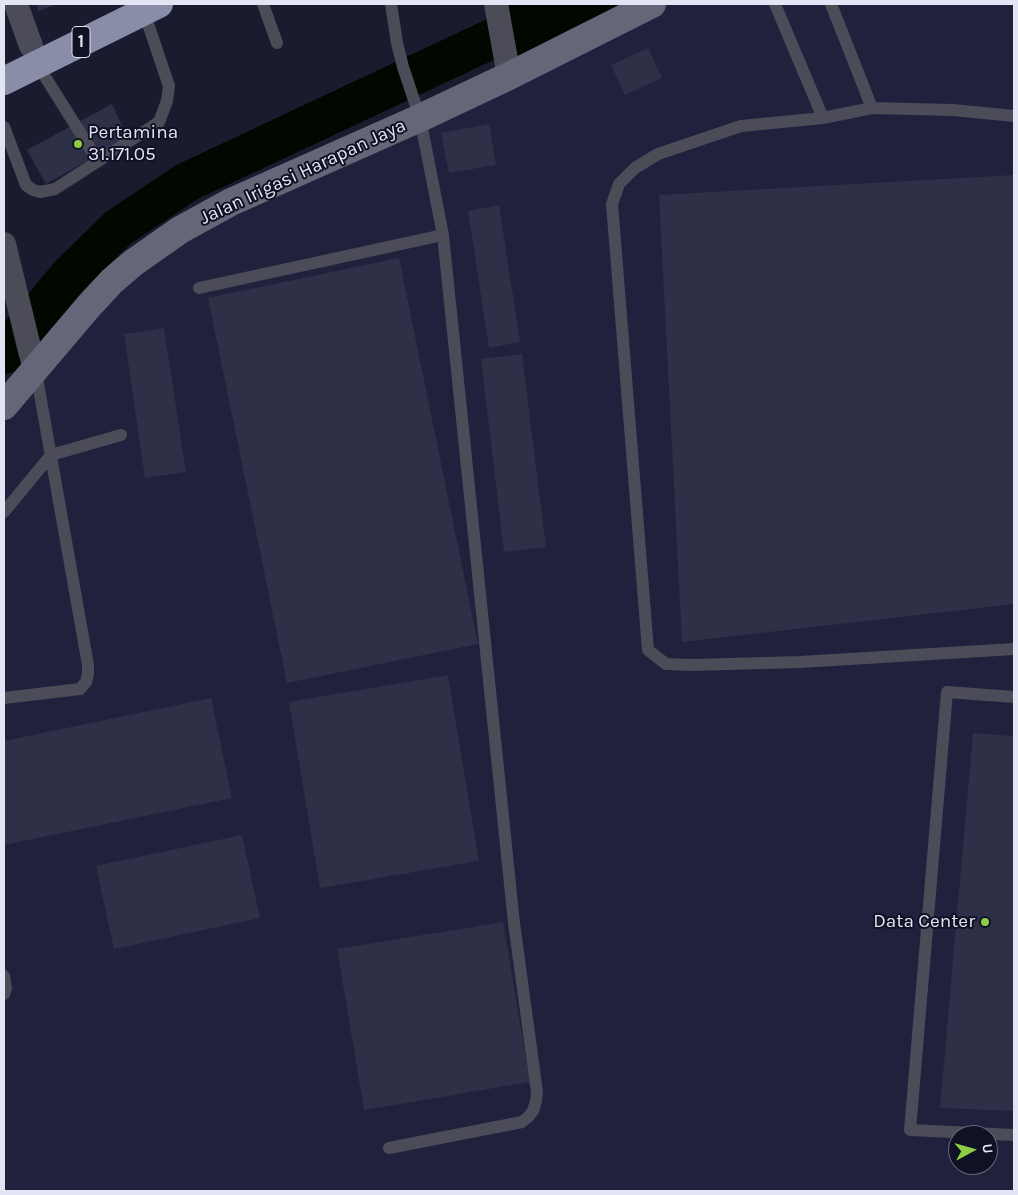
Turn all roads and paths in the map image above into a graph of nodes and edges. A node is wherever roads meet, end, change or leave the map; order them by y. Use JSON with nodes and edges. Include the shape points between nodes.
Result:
{"nodes":[{"id":1,"x":16,"y":4,"type":"edge"},
{"id":2,"x":117,"y":4,"type":"edge"},
{"id":3,"x":264,"y":4,"type":"edge"},
{"id":4,"x":391,"y":4,"type":"edge"},
{"id":5,"x":496,"y":4,"type":"edge"},
{"id":6,"x":652,"y":4,"type":"edge"},
{"id":7,"x":775,"y":4,"type":"edge"},
{"id":8,"x":831,"y":4,"type":"edge"},
{"id":9,"x":148,"y":7,"type":"edge"},
{"id":10,"x":277,"y":43,"type":"dead end"},
{"id":11,"x":34,"y":55,"type":"junction"},
{"id":12,"x":4,"y":60,"type":"edge"},
{"id":13,"x":509,"y":76,"type":"junction"},
{"id":14,"x":4,"y":81,"type":"edge"},
{"id":15,"x":416,"y":107,"type":"junction"},
{"id":16,"x":872,"y":108,"type":"junction"},
{"id":17,"x":1014,"y":116,"type":"edge"},
{"id":18,"x":823,"y":118,"type":"junction"},
{"id":19,"x":4,"y":128,"type":"edge"},
{"id":20,"x":98,"y":161,"type":"junction"},
{"id":21,"x":444,"y":235,"type":"junction"},
{"id":22,"x":4,"y":244,"type":"edge"},
{"id":23,"x":199,"y":288,"type":"dead end"},
{"id":24,"x":15,"y":312,"type":"edge"},
{"id":25,"x":32,"y":360,"type":"junction"},
{"id":26,"x":4,"y":406,"type":"edge"},
{"id":27,"x":121,"y":435,"type":"dead end"},
{"id":28,"x":51,"y":456,"type":"junction"},
{"id":29,"x":4,"y":512,"type":"edge"},
{"id":30,"x":1014,"y":649,"type":"edge"},
{"id":31,"x":4,"y":698,"type":"edge"},
{"id":32,"x":1014,"y":698,"type":"edge"},
{"id":33,"x":4,"y":976,"type":"edge"},
{"id":34,"x":4,"y":994,"type":"edge"},
{"id":35,"x":1014,"y":1135,"type":"edge"},
{"id":36,"x":389,"y":1148,"type":"dead end"}],
"edges":[{"from":1,"to":11,"type":"street"},
{"from":2,"to":11,"type":"highway","number":"1"},
{"from":3,"to":10,"type":"lane"},
{"from":4,"to":15,"type":"lane","via":[[397,43]]},
{"from":5,"to":13,"type":"street"},
{"from":6,"to":13,"type":"street","name":"Jalan Irigasi Harapan Jaya"},
{"from":7,"to":18,"type":"lane"},
{"from":8,"to":16,"type":"lane"},
{"from":9,"to":11,"type":"highway","number":"1"},
{"from":9,"to":20,"type":"lane","via":[[169,86],[167,101],[159,122]]},
{"from":11,"to":12,"type":"highway","number":"1"},
{"from":11,"to":14,"type":"highway","number":"1"},
{"from":11,"to":20,"type":"lane"},
{"from":13,"to":15,"type":"street","name":"Jalan Irigasi Harapan Jaya"},
{"from":15,"to":21,"type":"lane"},
{"from":15,"to":25,"type":"street","name":"Jalan Irigasi Harapan Jaya","via":[[180,230],[112,281]]},
{"from":16,"to":17,"type":"lane","via":[[953,110]]},
{"from":16,"to":18,"type":"lane"},
{"from":18,"to":30,"type":"lane","via":[[741,126],[658,154],[635,168],[618,184],[612,204],[648,650],[666,664],[692,665]]},
{"from":19,"to":20,"type":"lane","via":[[26,185],[33,190],[55,189]]},
{"from":21,"to":23,"type":"lane"},
{"from":21,"to":36,"type":"lane","via":[[514,924],[537,1092],[533,1111],[522,1122]]},
{"from":22,"to":24,"type":"street"},
{"from":24,"to":25,"type":"street"},
{"from":25,"to":26,"type":"street","name":"Jalan Irigasi Harapan Jaya"},
{"from":25,"to":28,"type":"lane"},
{"from":27,"to":28,"type":"lane"},
{"from":28,"to":29,"type":"lane"},
{"from":28,"to":31,"type":"lane","via":[[88,674],[80,688]]},
{"from":32,"to":35,"type":"lane","via":[[947,692],[910,1130]]},
{"from":33,"to":34,"type":"lane"}]}
